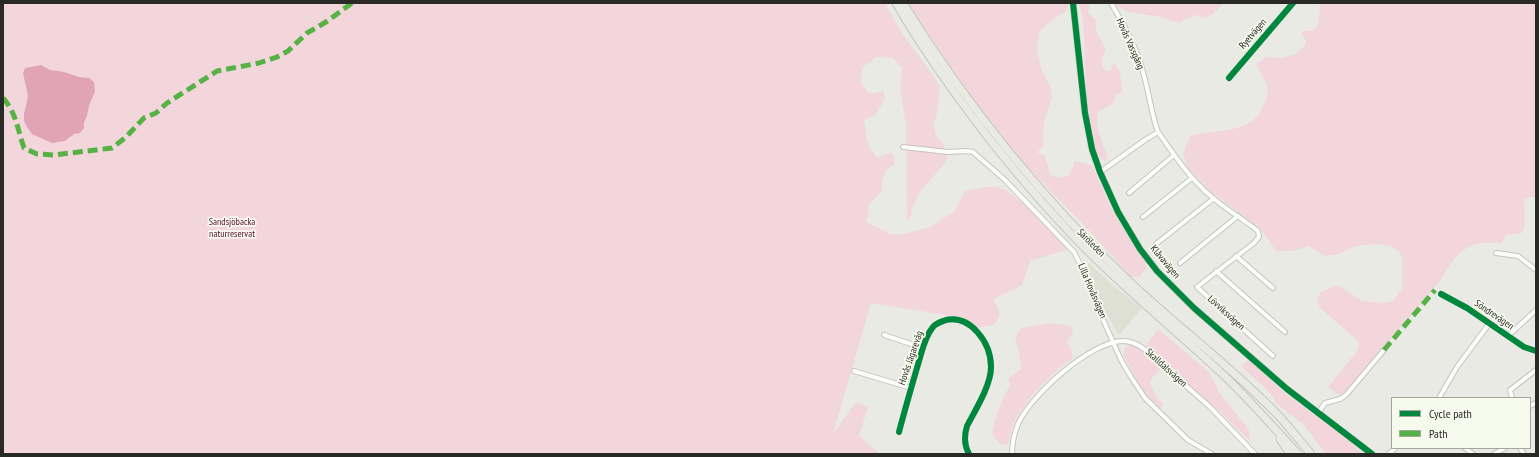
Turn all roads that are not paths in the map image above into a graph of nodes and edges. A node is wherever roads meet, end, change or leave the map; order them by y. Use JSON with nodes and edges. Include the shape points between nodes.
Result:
{"nodes":[{"id":1,"x":896,"y":3,"type":"edge"},
{"id":2,"x":903,"y":3,"type":"edge"},
{"id":3,"x":1073,"y":3,"type":"edge"},
{"id":4,"x":1111,"y":3,"type":"edge"},
{"id":5,"x":1294,"y":3,"type":"edge"},
{"id":6,"x":1229,"y":78,"type":"dead end"},
{"id":7,"x":1158,"y":132,"type":"junction"},
{"id":8,"x":903,"y":147,"type":"dead end"},
{"id":9,"x":1174,"y":155,"type":"junction"},
{"id":10,"x":1100,"y":172,"type":"junction"},
{"id":11,"x":1192,"y":178,"type":"junction"},
{"id":12,"x":1129,"y":193,"type":"dead end"},
{"id":13,"x":1213,"y":199,"type":"junction"},
{"id":14,"x":1143,"y":216,"type":"dead end"},
{"id":15,"x":1238,"y":216,"type":"junction"},
{"id":16,"x":1156,"y":244,"type":"dead end"},
{"id":17,"x":1496,"y":253,"type":"dead end"},
{"id":18,"x":1236,"y":256,"type":"junction"},
{"id":19,"x":1180,"y":263,"type":"dead end"},
{"id":20,"x":1536,"y":270,"type":"edge"},
{"id":21,"x":1216,"y":272,"type":"junction"},
{"id":22,"x":1273,"y":288,"type":"dead end"},
{"id":23,"x":1440,"y":294,"type":"dead end"},
{"id":24,"x":1536,"y":310,"type":"edge"},
{"id":25,"x":1489,"y":324,"type":"junction"},
{"id":26,"x":1285,"y":332,"type":"dead end"},
{"id":27,"x":884,"y":335,"type":"dead end"},
{"id":28,"x":1508,"y":336,"type":"junction"},
{"id":29,"x":1114,"y":342,"type":"junction"},
{"id":30,"x":923,"y":348,"type":"junction"},
{"id":31,"x":1384,"y":350,"type":"dead end"},
{"id":32,"x":1536,"y":351,"type":"edge"},
{"id":33,"x":1273,"y":356,"type":"dead end"},
{"id":34,"x":1536,"y":370,"type":"edge"},
{"id":35,"x":854,"y":371,"type":"dead end"},
{"id":36,"x":911,"y":388,"type":"junction"},
{"id":37,"x":1440,"y":397,"type":"edge"},
{"id":38,"x":1512,"y":397,"type":"edge"},
{"id":39,"x":1318,"y":413,"type":"junction"},
{"id":40,"x":1277,"y":431,"type":"junction"},
{"id":41,"x":899,"y":432,"type":"dead end"},
{"id":42,"x":1503,"y":449,"type":"edge"},
{"id":43,"x":969,"y":454,"type":"edge"},
{"id":44,"x":1012,"y":454,"type":"edge"},
{"id":45,"x":1212,"y":454,"type":"edge"},
{"id":46,"x":1256,"y":454,"type":"edge"},
{"id":47,"x":1290,"y":454,"type":"edge"},
{"id":48,"x":1298,"y":454,"type":"edge"},
{"id":49,"x":1310,"y":454,"type":"edge"},
{"id":50,"x":1372,"y":454,"type":"edge"},
{"id":51,"x":1494,"y":454,"type":"edge"}],
"edges":[{"from":1,"to":40,"type":"main road","name":"Säröleden","via":[[922,47],[956,96],[1043,204],[1111,273],[1217,368]]},
{"from":2,"to":49,"type":"main road","name":"Säröleden","via":[[963,93],[1053,205],[1131,283],[1275,412]]},
{"from":3,"to":10,"type":"street","name":"Klåvavägen","via":[[1086,124]]},
{"from":4,"to":7,"type":"street","name":"Hovås Vassgång","via":[[1140,61]]},
{"from":5,"to":6,"type":"street","name":"Ryetvägen"},
{"from":7,"to":9,"type":"street","name":"Lövviksvägen"},
{"from":7,"to":10,"type":"street"},
{"from":8,"to":29,"type":"street","name":"Lilla Hovåsvägen","via":[[973,152],[990,165],[1074,252]]},
{"from":9,"to":11,"type":"street","name":"Lövviksvägen"},
{"from":9,"to":12,"type":"street"},
{"from":10,"to":39,"type":"street","name":"Klåvavägen","via":[[1124,222],[1140,249],[1157,270],[1200,314]]},
{"from":11,"to":13,"type":"street","name":"Lövviksvägen"},
{"from":11,"to":14,"type":"street"},
{"from":13,"to":15,"type":"street","name":"Lövviksvägen"},
{"from":13,"to":16,"type":"street"},
{"from":15,"to":18,"type":"street","name":"Lövviksvägen","via":[[1258,231],[1259,237]]},
{"from":15,"to":19,"type":"street"},
{"from":17,"to":20,"type":"street","via":[[1518,256]]},
{"from":18,"to":21,"type":"street","name":"Lövviksvägen"},
{"from":18,"to":22,"type":"street"},
{"from":21,"to":26,"type":"street"},
{"from":21,"to":33,"type":"street","name":"Lövviksvägen","via":[[1197,287]]},
{"from":23,"to":25,"type":"street","name":"Söndrevägen","via":[[1467,308]]},
{"from":24,"to":28,"type":"street"},
{"from":25,"to":28,"type":"street","name":"Söndrevägen"},
{"from":25,"to":37,"type":"street","via":[[1457,367]]},
{"from":27,"to":30,"type":"street","name":"Hovås Jägareväg"},
{"from":28,"to":32,"type":"street","name":"Söndrevägen","via":[[1524,347]]},
{"from":29,"to":44,"type":"street","name":"Skalldalsvägen","via":[[1083,358],[1048,386],[1018,424]]},
{"from":29,"to":45,"type":"street","name":"Lilla Hovåsvägen","via":[[1131,378],[1145,398],[1188,440]]},
{"from":29,"to":46,"type":"street","name":"Skalldalsvägen","via":[[1133,342],[1143,348],[1210,407]]},
{"from":30,"to":36,"type":"street","name":"Hovås Jägareväg"},
{"from":30,"to":43,"type":"street","name":"Hovås Jägareväg","via":[[933,327],[951,319],[963,321],[980,335],[985,343],[990,359],[990,374],[967,426],[966,448]]},
{"from":31,"to":39,"type":"street","via":[[1346,395],[1325,404]]},
{"from":34,"to":38,"type":"street","via":[[1510,390]]},
{"from":35,"to":36,"type":"street","name":"Hovås Jägareväg"},
{"from":36,"to":41,"type":"street","name":"Hovås Jägareväg"},
{"from":39,"to":50,"type":"street","name":"Klåvavägen"},
{"from":40,"to":47,"type":"main road"},
{"from":40,"to":48,"type":"main road","name":"Säröleden"},
{"from":42,"to":51,"type":"street"}]}
